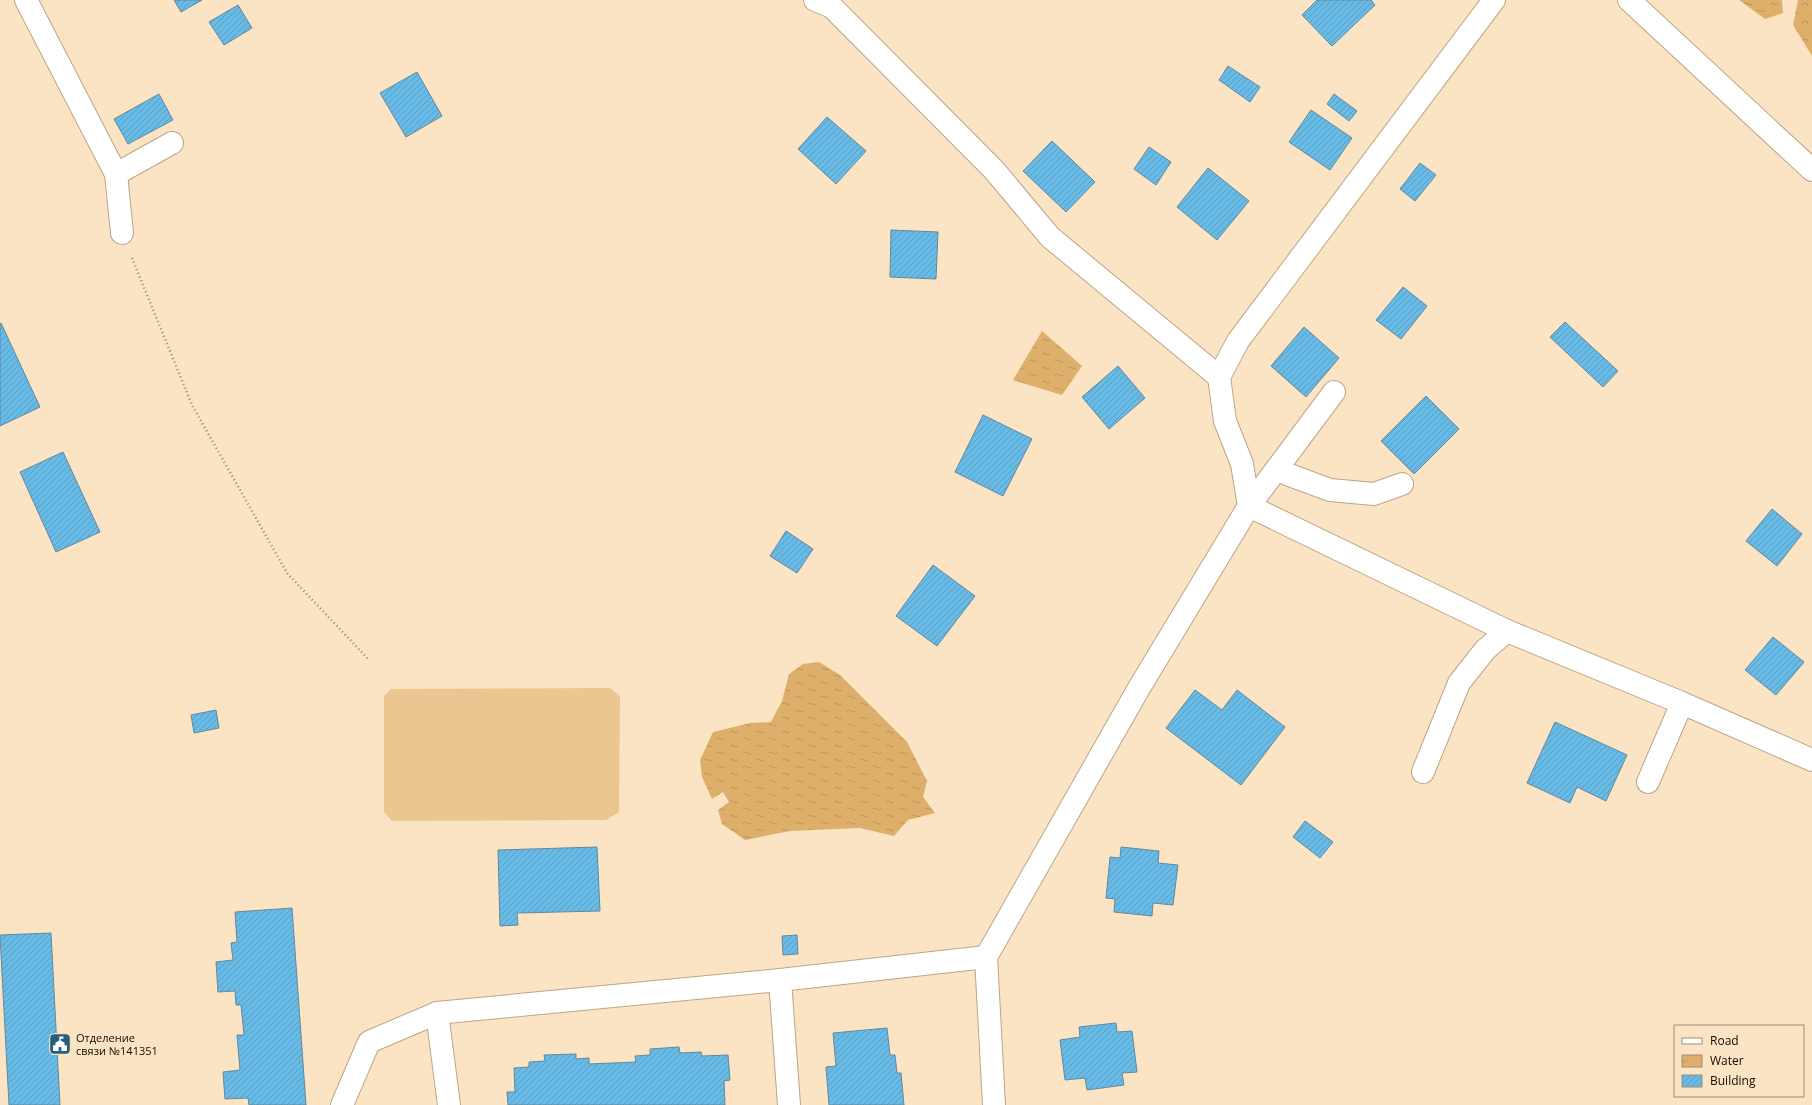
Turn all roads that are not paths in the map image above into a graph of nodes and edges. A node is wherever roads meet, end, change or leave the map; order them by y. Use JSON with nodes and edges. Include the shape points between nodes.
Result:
{"nodes":[{"id":1,"x":26,"y":0,"type":"edge"},
{"id":2,"x":815,"y":0,"type":"edge"},
{"id":3,"x":1494,"y":0,"type":"edge"},
{"id":4,"x":1629,"y":0,"type":"edge"},
{"id":5,"x":172,"y":143,"type":"dead end"},
{"id":6,"x":1812,"y":170,"type":"edge"},
{"id":7,"x":116,"y":174,"type":"junction"},
{"id":8,"x":122,"y":233,"type":"road end"},
{"id":9,"x":1219,"y":377,"type":"junction"},
{"id":10,"x":1334,"y":392,"type":"dead end"},
{"id":11,"x":1276,"y":470,"type":"junction"},
{"id":12,"x":1402,"y":484,"type":"dead end"},
{"id":13,"x":1249,"y":506,"type":"junction"},
{"id":14,"x":1507,"y":631,"type":"junction"},
{"id":15,"x":1682,"y":703,"type":"junction"},
{"id":16,"x":1812,"y":760,"type":"edge"},
{"id":17,"x":1423,"y":772,"type":"dead end"},
{"id":18,"x":1648,"y":782,"type":"dead end"},
{"id":19,"x":986,"y":957,"type":"junction"},
{"id":20,"x":780,"y":980,"type":"junction"},
{"id":21,"x":437,"y":1013,"type":"junction"},
{"id":22,"x":342,"y":1105,"type":"edge"},
{"id":23,"x":449,"y":1105,"type":"edge"},
{"id":24,"x":789,"y":1105,"type":"edge"},
{"id":25,"x":994,"y":1105,"type":"edge"}],
"edges":[{"from":1,"to":7,"type":"lane"},
{"from":2,"to":9,"type":"lane","via":[[832,7],[994,170],[1050,237]]},
{"from":3,"to":9,"type":"lane","via":[[1238,341]]},
{"from":4,"to":6,"type":"lane"},
{"from":5,"to":7,"type":"lane"},
{"from":7,"to":8,"type":"lane"},
{"from":9,"to":13,"type":"lane","via":[[1225,421],[1242,464]]},
{"from":10,"to":11,"type":"lane"},
{"from":11,"to":12,"type":"lane","via":[[1330,490],[1374,494]]},
{"from":11,"to":13,"type":"lane"},
{"from":13,"to":14,"type":"lane"},
{"from":13,"to":19,"type":"lane","via":[[1139,688]]},
{"from":14,"to":15,"type":"lane"},
{"from":14,"to":17,"type":"lane","via":[[1484,650],[1459,683]]},
{"from":15,"to":16,"type":"lane"},
{"from":15,"to":18,"type":"lane"},
{"from":19,"to":20,"type":"lane"},
{"from":19,"to":25,"type":"lane"},
{"from":20,"to":21,"type":"lane"},
{"from":20,"to":24,"type":"lane"},
{"from":21,"to":22,"type":"lane","via":[[369,1042]]},
{"from":21,"to":23,"type":"lane"}]}
